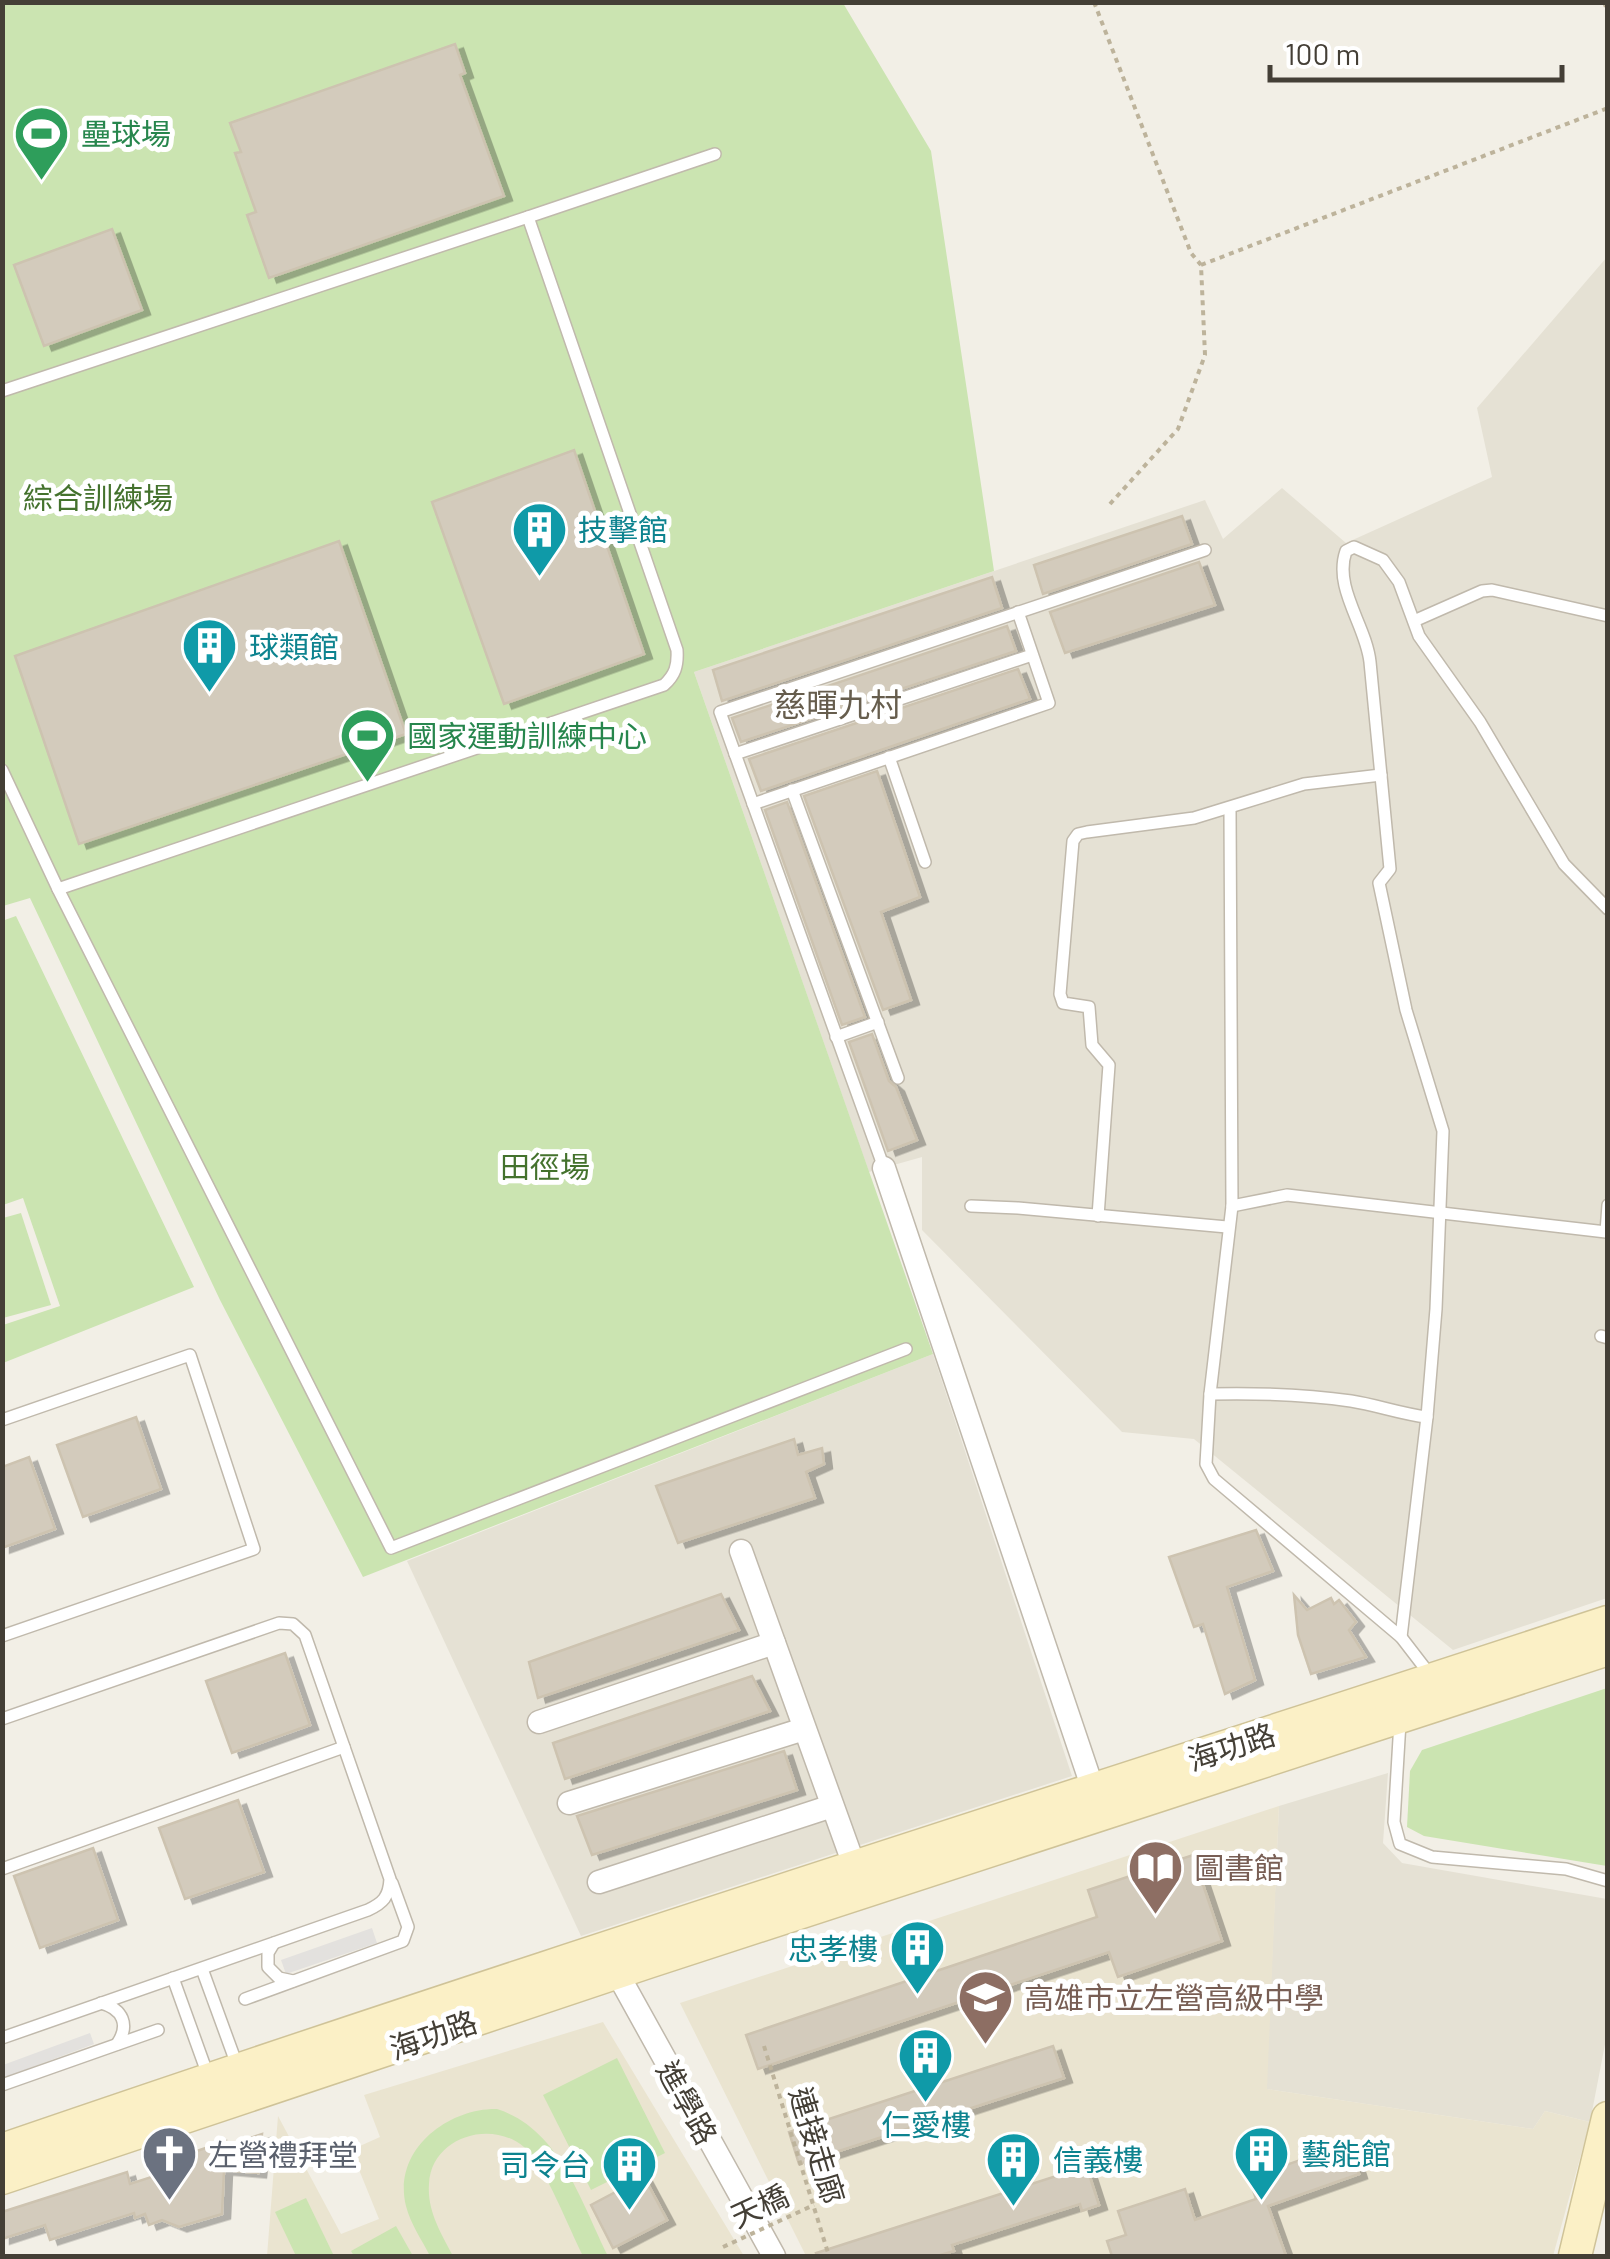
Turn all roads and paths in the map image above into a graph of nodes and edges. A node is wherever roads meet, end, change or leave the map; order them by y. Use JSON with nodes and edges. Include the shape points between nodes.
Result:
{"nodes":[{"id":1,"x":1094,"y":2,"type":"edge"},
{"id":2,"x":1604,"y":2,"type":"edge"},
{"id":3,"x":1608,"y":12,"type":"edge"},
{"id":4,"x":1608,"y":108,"type":"edge"},
{"id":5,"x":715,"y":154,"type":"dead end"},
{"id":6,"x":528,"y":217,"type":"junction"},
{"id":7,"x":1201,"y":265,"type":"junction"},
{"id":8,"x":2,"y":392,"type":"edge"},
{"id":9,"x":1110,"y":504,"type":"dead end"},
{"id":10,"x":1204,"y":550,"type":"dead end"},
{"id":11,"x":1018,"y":612,"type":"junction"},
{"id":12,"x":1608,"y":616,"type":"edge"},
{"id":13,"x":1414,"y":621,"type":"junction"},
{"id":14,"x":1032,"y":655,"type":"junction"},
{"id":15,"x":735,"y":754,"type":"junction"},
{"id":16,"x":889,"y":757,"type":"junction"},
{"id":17,"x":2,"y":770,"type":"edge"},
{"id":18,"x":1381,"y":775,"type":"junction"},
{"id":19,"x":792,"y":790,"type":"junction"},
{"id":20,"x":753,"y":804,"type":"junction"},
{"id":21,"x":1230,"y":810,"type":"junction"},
{"id":22,"x":925,"y":862,"type":"dead end"},
{"id":23,"x":58,"y":889,"type":"junction"},
{"id":24,"x":1608,"y":909,"type":"edge"},
{"id":25,"x":878,"y":1022,"type":"junction"},
{"id":26,"x":836,"y":1037,"type":"junction"},
{"id":27,"x":898,"y":1078,"type":"dead end"},
{"id":28,"x":884,"y":1168,"type":"joint"},
{"id":29,"x":1608,"y":1205,"type":"edge"},
{"id":30,"x":970,"y":1206,"type":"dead end"},
{"id":31,"x":1232,"y":1206,"type":"junction"},
{"id":32,"x":1442,"y":1211,"type":"junction"},
{"id":33,"x":1098,"y":1216,"type":"junction"},
{"id":34,"x":1227,"y":1227,"type":"junction"},
{"id":35,"x":906,"y":1349,"type":"dead end"},
{"id":36,"x":1210,"y":1394,"type":"junction"},
{"id":37,"x":1427,"y":1417,"type":"junction"},
{"id":38,"x":2,"y":1420,"type":"edge"},
{"id":39,"x":741,"y":1551,"type":"dead end"},
{"id":40,"x":1608,"y":1622,"type":"edge"},
{"id":41,"x":2,"y":1636,"type":"edge"},
{"id":42,"x":1401,"y":1637,"type":"junction"},
{"id":43,"x":774,"y":1643,"type":"junction"},
{"id":44,"x":1608,"y":1648,"type":"edge"},
{"id":45,"x":1439,"y":1691,"type":"junction"},
{"id":46,"x":1397,"y":1704,"type":"junction"},
{"id":47,"x":2,"y":1719,"type":"edge"},
{"id":48,"x":539,"y":1722,"type":"dead end"},
{"id":49,"x":804,"y":1730,"type":"junction"},
{"id":50,"x":344,"y":1747,"type":"junction"},
{"id":51,"x":569,"y":1803,"type":"dead end"},
{"id":52,"x":1097,"y":1803,"type":"junction"},
{"id":53,"x":832,"y":1806,"type":"junction"},
{"id":54,"x":2,"y":1868,"type":"edge"},
{"id":55,"x":858,"y":1878,"type":"junction"},
{"id":56,"x":390,"y":1879,"type":"junction"},
{"id":57,"x":599,"y":1882,"type":"dead end"},
{"id":58,"x":1608,"y":1882,"type":"edge"},
{"id":59,"x":368,"y":1910,"type":"junction"},
{"id":60,"x":403,"y":1913,"type":"junction"},
{"id":61,"x":274,"y":1943,"type":"junction"},
{"id":62,"x":247,"y":1952,"type":"junction"},
{"id":63,"x":610,"y":1959,"type":"junction"},
{"id":64,"x":268,"y":1967,"type":"junction"},
{"id":65,"x":202,"y":1968,"type":"junction"},
{"id":66,"x":173,"y":1978,"type":"junction"},
{"id":67,"x":295,"y":1982,"type":"junction"},
{"id":68,"x":131,"y":1993,"type":"junction"},
{"id":69,"x":260,"y":1993,"type":"junction"},
{"id":70,"x":245,"y":1999,"type":"dead end"},
{"id":71,"x":102,"y":2003,"type":"junction"},
{"id":72,"x":124,"y":2018,"type":"junction"},
{"id":73,"x":2,"y":2038,"type":"edge"},
{"id":74,"x":115,"y":2046,"type":"junction"},
{"id":75,"x":764,"y":2046,"type":"dead end"},
{"id":76,"x":224,"y":2074,"type":"junction"},
{"id":77,"x":2,"y":2086,"type":"edge"},
{"id":78,"x":1608,"y":2118,"type":"edge"},
{"id":79,"x":2,"y":2150,"type":"edge"},
{"id":80,"x":1601,"y":2170,"type":"edge"},
{"id":81,"x":2,"y":2178,"type":"edge"},
{"id":82,"x":814,"y":2205,"type":"junction"},
{"id":83,"x":723,"y":2247,"type":"dead end"},
{"id":84,"x":774,"y":2256,"type":"edge"},
{"id":85,"x":829,"y":2256,"type":"edge"},
{"id":86,"x":1575,"y":2256,"type":"edge"}],
"edges":[{"from":1,"to":7,"type":"path"},
{"from":2,"to":3,"type":"path"},
{"from":4,"to":7,"type":"path"},
{"from":5,"to":6,"type":"lane"},
{"from":6,"to":8,"type":"lane"},
{"from":6,"to":23,"type":"lane","via":[[677,650],[673,677],[664,686]]},
{"from":7,"to":9,"type":"path","via":[[1205,355],[1178,429]]},
{"from":10,"to":11,"type":"lane"},
{"from":11,"to":14,"type":"lane"},
{"from":11,"to":15,"type":"lane","via":[[720,712]]},
{"from":12,"to":13,"type":"lane","via":[[1492,590]]},
{"from":13,"to":18,"type":"lane","via":[[1384,560],[1354,547],[1346,551],[1342,576],[1368,648]]},
{"from":13,"to":24,"type":"lane","via":[[1564,864]]},
{"from":14,"to":15,"type":"lane"},
{"from":14,"to":16,"type":"lane","via":[[1049,703]]},
{"from":15,"to":20,"type":"lane"},
{"from":16,"to":19,"type":"lane"},
{"from":16,"to":22,"type":"lane"},
{"from":17,"to":23,"type":"lane"},
{"from":18,"to":21,"type":"lane","via":[[1304,784]]},
{"from":18,"to":32,"type":"lane","via":[[1390,869],[1379,883],[1406,1010],[1441,1123]]},
{"from":19,"to":20,"type":"lane"},
{"from":19,"to":25,"type":"lane"},
{"from":20,"to":26,"type":"lane"},
{"from":21,"to":31,"type":"lane"},
{"from":21,"to":33,"type":"lane","via":[[1087,832],[1073,840],[1060,994],[1063,1003],[1089,1006],[1092,1045],[1109,1064]]},
{"from":23,"to":35,"type":"lane","via":[[391,1548]]},
{"from":25,"to":26,"type":"lane"},
{"from":25,"to":27,"type":"lane"},
{"from":26,"to":28,"type":"lane"},
{"from":28,"to":52,"type":"street"},
{"from":29,"to":32,"type":"lane","via":[[1606,1232]]},
{"from":30,"to":33,"type":"lane"},
{"from":31,"to":32,"type":"lane","via":[[1288,1195]]},
{"from":31,"to":34,"type":"lane"},
{"from":32,"to":37,"type":"lane"},
{"from":33,"to":34,"type":"lane"},
{"from":34,"to":36,"type":"lane"},
{"from":36,"to":37,"type":"lane","via":[[1306,1396]]},
{"from":36,"to":42,"type":"lane","via":[[1208,1472]]},
{"from":37,"to":42,"type":"lane"},
{"from":38,"to":41,"type":"lane","via":[[190,1355],[254,1549]]},
{"from":39,"to":43,"type":"street"},
{"from":40,"to":45,"type":"street","name":"海功路"},
{"from":42,"to":45,"type":"lane"},
{"from":43,"to":48,"type":"street"},
{"from":43,"to":49,"type":"street"},
{"from":44,"to":45,"type":"street","name":"海功路"},
{"from":45,"to":46,"type":"street","name":"海功路"},
{"from":46,"to":52,"type":"street","name":"海功路"},
{"from":46,"to":58,"type":"lane","via":[[1394,1822],[1400,1844],[1432,1857],[1566,1869]]},
{"from":47,"to":50,"type":"lane","via":[[287,1622],[306,1635]]},
{"from":49,"to":51,"type":"street"},
{"from":49,"to":53,"type":"street"},
{"from":50,"to":54,"type":"lane"},
{"from":50,"to":56,"type":"lane"},
{"from":52,"to":55,"type":"street","name":"海功路"},
{"from":53,"to":55,"type":"street"},
{"from":53,"to":57,"type":"street"},
{"from":55,"to":63,"type":"street","name":"海功路"},
{"from":56,"to":59,"type":"lane","via":[[382,1904]]},
{"from":56,"to":60,"type":"lane"},
{"from":59,"to":60,"type":"lane","via":[[386,1906]]},
{"from":59,"to":61,"type":"lane"},
{"from":60,"to":67,"type":"lane","via":[[408,1927],[396,1946]]},
{"from":61,"to":62,"type":"lane"},
{"from":61,"to":64,"type":"lane"},
{"from":62,"to":64,"type":"lane"},
{"from":62,"to":65,"type":"lane"},
{"from":63,"to":76,"type":"street","name":"海功路"},
{"from":63,"to":81,"type":"street","name":"海功路"},
{"from":63,"to":84,"type":"street","name":"進學路"},
{"from":64,"to":67,"type":"lane"},
{"from":64,"to":69,"type":"lane"},
{"from":65,"to":66,"type":"lane"},
{"from":65,"to":76,"type":"lane"},
{"from":66,"to":68,"type":"lane"},
{"from":66,"to":76,"type":"lane"},
{"from":67,"to":69,"type":"lane"},
{"from":68,"to":71,"type":"lane"},
{"from":68,"to":72,"type":"lane"},
{"from":69,"to":70,"type":"lane"},
{"from":71,"to":72,"type":"lane"},
{"from":71,"to":73,"type":"lane"},
{"from":72,"to":74,"type":"lane"},
{"from":72,"to":74,"type":"lane","via":[[134,2029],[154,2032]]},
{"from":74,"to":77,"type":"lane"},
{"from":75,"to":82,"type":"path","name":"連接走廊"},
{"from":76,"to":79,"type":"street","name":"海功路"},
{"from":78,"to":80,"type":"street"},
{"from":80,"to":86,"type":"street"},
{"from":82,"to":83,"type":"path","name":"天橋","bridge":true},
{"from":82,"to":85,"type":"path","name":"連接走廊"}]}
